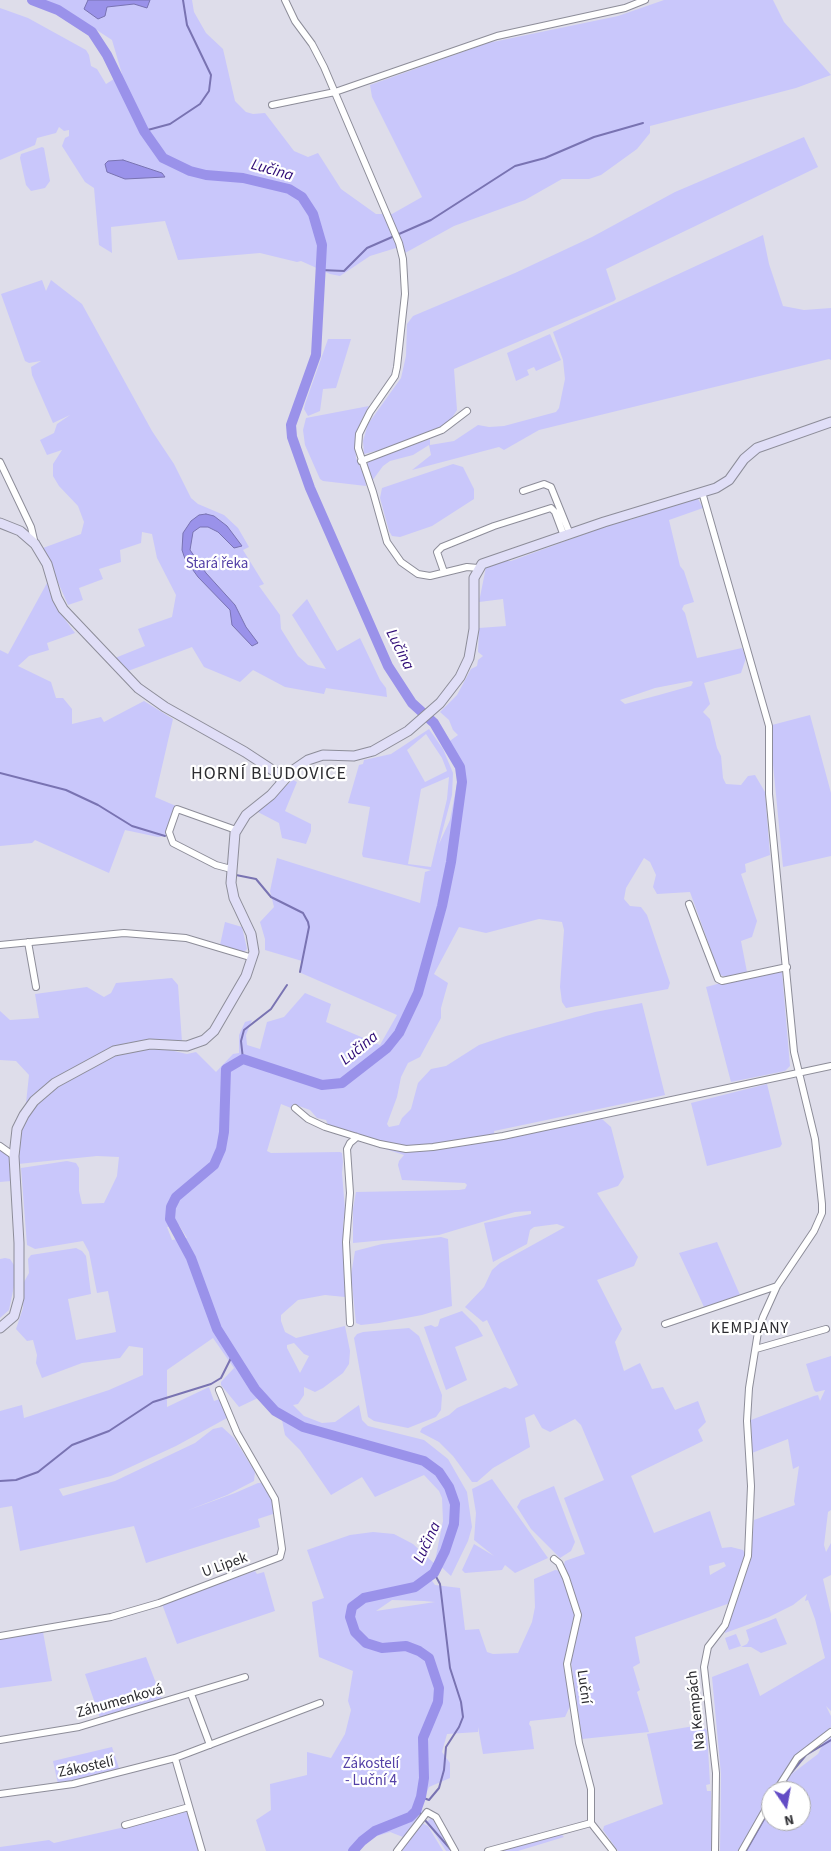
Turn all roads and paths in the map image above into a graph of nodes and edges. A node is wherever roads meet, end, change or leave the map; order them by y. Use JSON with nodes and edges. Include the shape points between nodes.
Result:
{"nodes":[{"id":1,"x":285,"y":0,"type":"edge"},
{"id":2,"x":645,"y":0,"type":"edge"},
{"id":3,"x":335,"y":92,"type":"junction"},
{"id":4,"x":272,"y":105,"type":"dead end"},
{"id":5,"x":467,"y":411,"type":"dead end"},
{"id":6,"x":831,"y":422,"type":"edge"},
{"id":7,"x":361,"y":461,"type":"junction"},
{"id":8,"x":0,"y":462,"type":"edge"},
{"id":9,"x":523,"y":491,"type":"dead end"},
{"id":10,"x":702,"y":492,"type":"junction"},
{"id":11,"x":0,"y":523,"type":"edge"},
{"id":12,"x":567,"y":535,"type":"junction"},
{"id":13,"x":35,"y":544,"type":"junction"},
{"id":14,"x":478,"y":568,"type":"junction"},
{"id":15,"x":444,"y":572,"type":"junction"},
{"id":16,"x":282,"y":782,"type":"junction"},
{"id":17,"x":236,"y":830,"type":"junction"},
{"id":18,"x":231,"y":869,"type":"junction"},
{"id":19,"x":689,"y":904,"type":"dead end"},
{"id":20,"x":28,"y":942,"type":"junction"},
{"id":21,"x":0,"y":945,"type":"edge"},
{"id":22,"x":253,"y":958,"type":"junction"},
{"id":23,"x":787,"y":967,"type":"junction"},
{"id":24,"x":36,"y":987,"type":"dead end"},
{"id":25,"x":831,"y":1066,"type":"edge"},
{"id":26,"x":798,"y":1073,"type":"junction"},
{"id":27,"x":295,"y":1108,"type":"dead end"},
{"id":28,"x":357,"y":1137,"type":"junction"},
{"id":29,"x":0,"y":1146,"type":"edge"},
{"id":30,"x":14,"y":1156,"type":"junction"},
{"id":31,"x":777,"y":1286,"type":"junction"},
{"id":32,"x":350,"y":1323,"type":"dead end"},
{"id":33,"x":666,"y":1324,"type":"dead end"},
{"id":34,"x":0,"y":1328,"type":"edge"},
{"id":35,"x":826,"y":1329,"type":"dead end"},
{"id":36,"x":756,"y":1348,"type":"junction"},
{"id":37,"x":219,"y":1390,"type":"dead end"},
{"id":38,"x":554,"y":1559,"type":"dead end"},
{"id":39,"x":0,"y":1636,"type":"edge"},
{"id":40,"x":245,"y":1677,"type":"dead end"},
{"id":41,"x":191,"y":1694,"type":"junction"},
{"id":42,"x":320,"y":1703,"type":"dead end"},
{"id":43,"x":831,"y":1732,"type":"edge"},
{"id":44,"x":0,"y":1740,"type":"edge"},
{"id":45,"x":210,"y":1745,"type":"junction"},
{"id":46,"x":175,"y":1758,"type":"junction"},
{"id":47,"x":782,"y":1781,"type":"edge"},
{"id":48,"x":0,"y":1794,"type":"edge"},
{"id":49,"x":189,"y":1807,"type":"junction"},
{"id":50,"x":761,"y":1818,"type":"edge"},
{"id":51,"x":591,"y":1823,"type":"junction"},
{"id":52,"x":126,"y":1825,"type":"dead end"},
{"id":53,"x":202,"y":1851,"type":"edge"},
{"id":54,"x":397,"y":1851,"type":"edge"},
{"id":55,"x":455,"y":1851,"type":"edge"},
{"id":56,"x":488,"y":1851,"type":"edge"},
{"id":57,"x":613,"y":1851,"type":"edge"},
{"id":58,"x":715,"y":1851,"type":"edge"},
{"id":59,"x":742,"y":1851,"type":"edge"}],
"edges":[{"from":1,"to":3,"type":"street","via":[[312,44]]},
{"from":2,"to":3,"type":"street","via":[[625,8],[497,36]]},
{"from":3,"to":4,"type":"street"},
{"from":3,"to":7,"type":"street","via":[[399,243],[403,260],[405,294],[398,367],[360,434],[358,448]]},
{"from":5,"to":7,"type":"street","via":[[442,430]]},
{"from":6,"to":10,"type":"street","via":[[757,448],[727,482]]},
{"from":7,"to":15,"type":"street","via":[[393,553],[414,573],[430,576]]},
{"from":8,"to":13,"type":"street","via":[[31,527]]},
{"from":9,"to":12,"type":"street","via":[[544,484],[552,487]]},
{"from":10,"to":12,"type":"street"},
{"from":10,"to":23,"type":"street","name":"Na Kempách","via":[[768,721],[769,794]]},
{"from":11,"to":13,"type":"street","via":[[20,531]]},
{"from":12,"to":14,"type":"street","via":[[485,562]]},
{"from":12,"to":15,"type":"street","via":[[551,508],[442,546],[437,552]]},
{"from":13,"to":16,"type":"street","via":[[47,564],[63,609],[129,680],[158,704],[277,773]]},
{"from":14,"to":15,"type":"street"},
{"from":14,"to":16,"type":"street","via":[[474,581],[471,650],[464,671],[436,707],[382,748],[350,756],[323,754],[313,757],[296,767]]},
{"from":16,"to":17,"type":"street","via":[[272,795],[246,815]]},
{"from":17,"to":18,"type":"street"},
{"from":17,"to":18,"type":"street","via":[[177,809],[169,832],[173,842],[216,865]]},
{"from":18,"to":22,"type":"street","via":[[234,898],[252,938]]},
{"from":19,"to":23,"type":"street","via":[[718,979],[722,981]]},
{"from":20,"to":21,"type":"street"},
{"from":20,"to":22,"type":"street","via":[[105,934],[156,935],[186,938]]},
{"from":20,"to":24,"type":"street"},
{"from":22,"to":30,"type":"street","via":[[227,1011],[209,1036],[187,1046],[136,1045],[114,1051],[55,1083],[24,1114]]},
{"from":23,"to":26,"type":"street","name":"Na Kempách"},
{"from":25,"to":26,"type":"street"},
{"from":26,"to":28,"type":"street","via":[[503,1136],[433,1147],[392,1147]]},
{"from":26,"to":31,"type":"street","name":"Na Kempách","via":[[815,1139],[822,1213],[814,1231]]},
{"from":27,"to":28,"type":"street","via":[[317,1123]]},
{"from":28,"to":32,"type":"street","via":[[347,1149],[350,1193],[346,1242]]},
{"from":29,"to":30,"type":"street"},
{"from":30,"to":34,"type":"street","via":[[19,1298],[14,1316]]},
{"from":31,"to":33,"type":"street"},
{"from":31,"to":36,"type":"street","name":"Na Kempách","via":[[760,1325]]},
{"from":35,"to":36,"type":"street"},
{"from":36,"to":58,"type":"street","name":"Na Kempách","via":[[747,1420],[752,1486],[748,1556],[725,1625],[708,1648],[704,1666],[716,1773]]},
{"from":37,"to":39,"type":"street","name":"U Lipek","via":[[237,1433],[275,1499],[282,1549],[280,1558],[159,1603],[111,1617]]},
{"from":38,"to":51,"type":"street","name":"Luční","via":[[566,1578],[578,1615],[568,1664],[579,1742],[591,1789]]},
{"from":40,"to":41,"type":"street","name":"Záhumenková"},
{"from":41,"to":44,"type":"street","name":"Záhumenková","via":[[80,1727]]},
{"from":41,"to":45,"type":"street"},
{"from":42,"to":45,"type":"street","name":"Zákostelí"},
{"from":43,"to":47,"type":"street","via":[[797,1758]]},
{"from":45,"to":46,"type":"street","name":"Zákostelí"},
{"from":46,"to":48,"type":"street","name":"Zákostelí","via":[[73,1784]]},
{"from":46,"to":49,"type":"street"},
{"from":49,"to":52,"type":"street"},
{"from":49,"to":53,"type":"street"},
{"from":50,"to":59,"type":"street"},
{"from":51,"to":56,"type":"street"},
{"from":51,"to":57,"type":"street"},
{"from":54,"to":55,"type":"street","via":[[427,1812],[436,1817]]}]}
